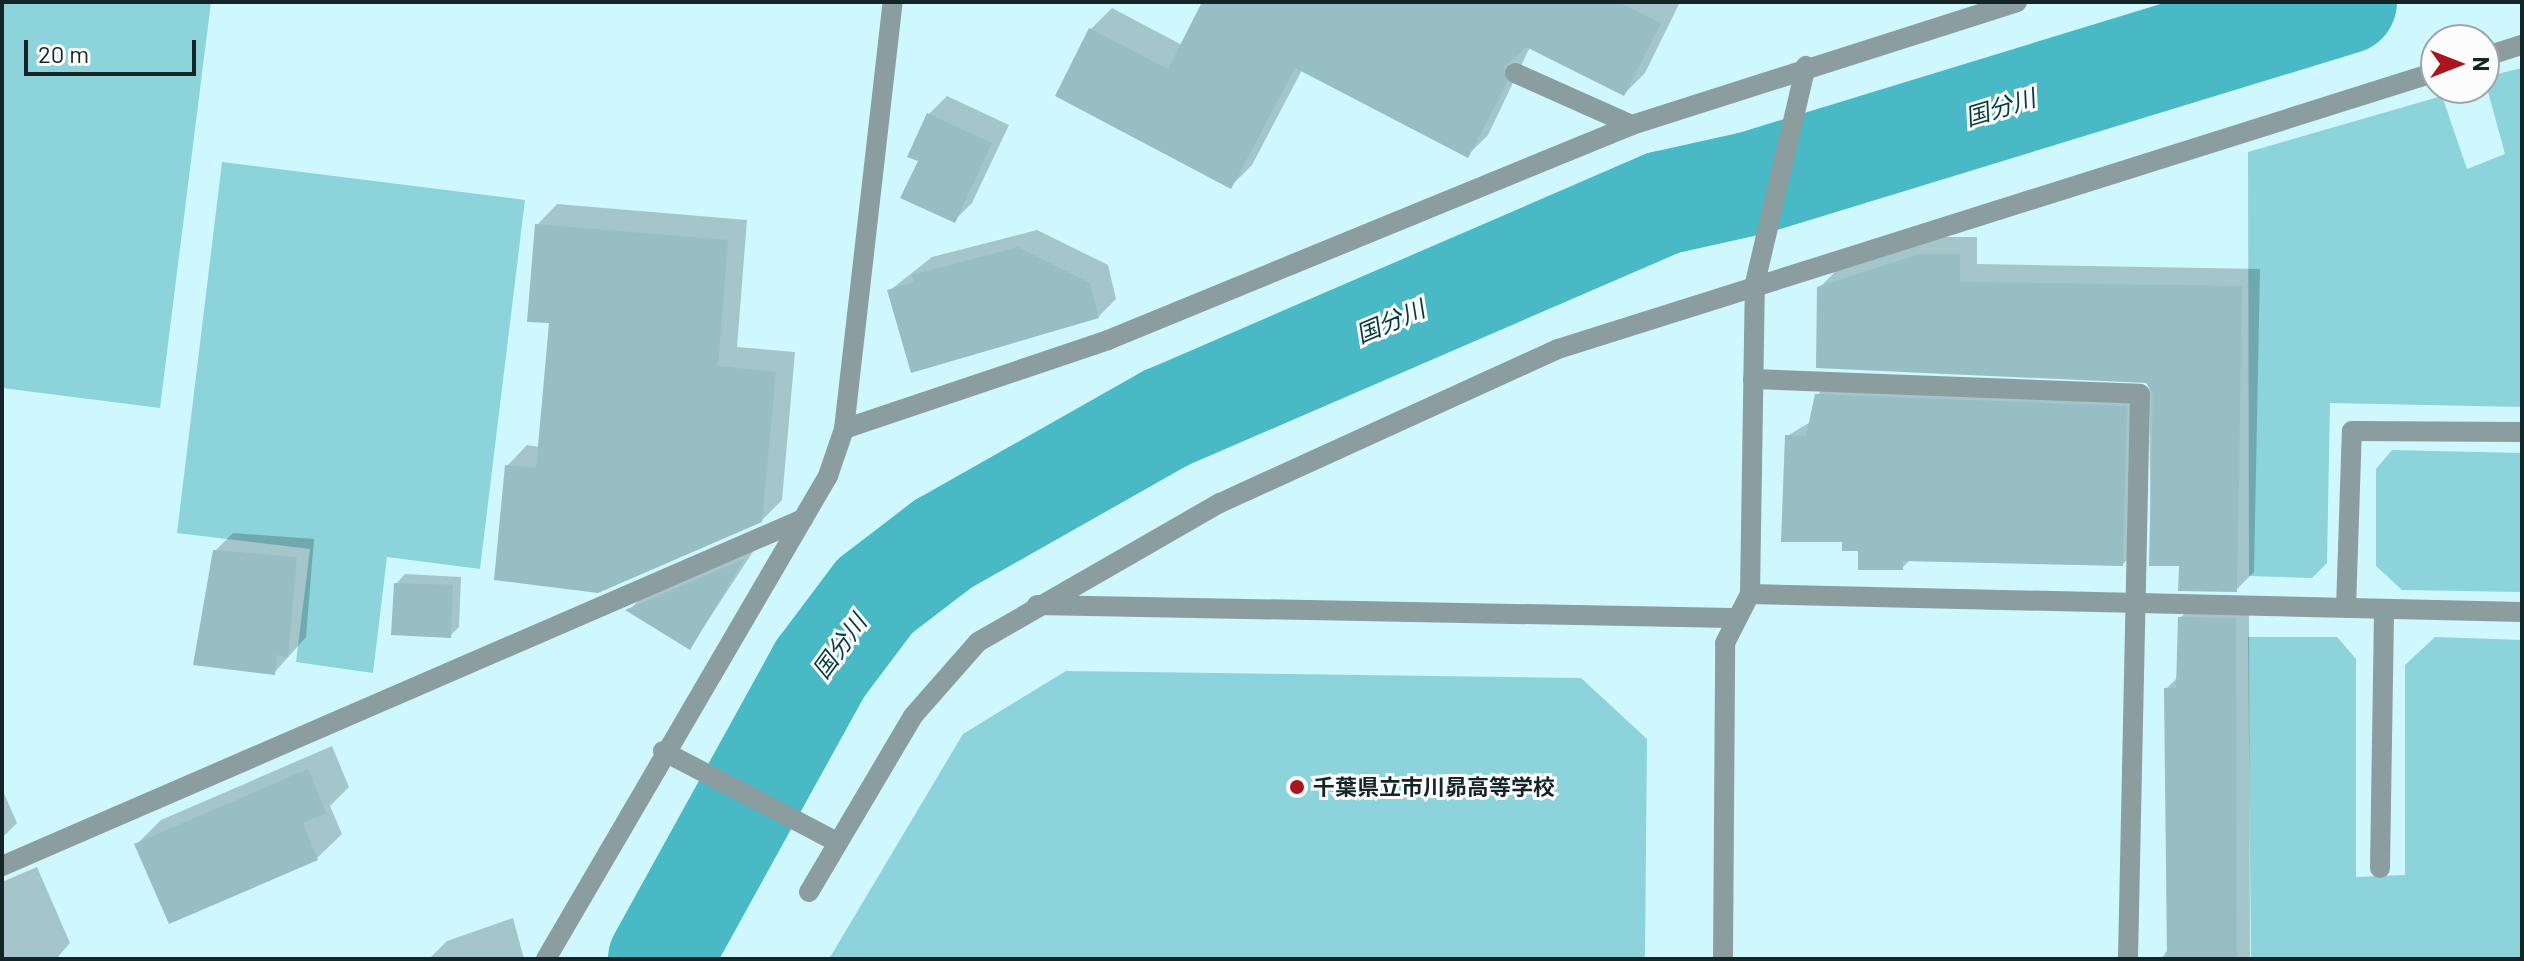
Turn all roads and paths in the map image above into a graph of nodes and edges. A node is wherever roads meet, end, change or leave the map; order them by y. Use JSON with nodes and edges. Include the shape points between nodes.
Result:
{"nodes":[{"id":1,"x":893,"y":2,"type":"edge"},
{"id":2,"x":2017,"y":2,"type":"edge"},
{"id":3,"x":2522,"y":45,"type":"edge"},
{"id":4,"x":2500,"y":52,"type":"edge"},
{"id":5,"x":1806,"y":66,"type":"junction"},
{"id":6,"x":1515,"y":73,"type":"dead end"},
{"id":7,"x":2420,"y":77,"type":"edge"},
{"id":8,"x":1632,"y":125,"type":"junction"},
{"id":9,"x":1755,"y":283,"type":"junction"},
{"id":10,"x":1753,"y":379,"type":"junction"},
{"id":11,"x":844,"y":429,"type":"junction"},
{"id":12,"x":2522,"y":432,"type":"edge"},
{"id":13,"x":803,"y":519,"type":"junction"},
{"id":14,"x":1750,"y":594,"type":"junction"},
{"id":15,"x":2137,"y":603,"type":"junction"},
{"id":16,"x":1033,"y":605,"type":"junction"},
{"id":17,"x":2346,"y":608,"type":"junction"},
{"id":18,"x":2384,"y":609,"type":"junction"},
{"id":19,"x":2522,"y":612,"type":"edge"},
{"id":20,"x":1732,"y":618,"type":"junction"},
{"id":21,"x":663,"y":751,"type":"junction"},
{"id":22,"x":837,"y":842,"type":"junction"},
{"id":23,"x":2,"y":866,"type":"edge"},
{"id":24,"x":2380,"y":868,"type":"dead end"},
{"id":25,"x":809,"y":892,"type":"dead end"},
{"id":26,"x":546,"y":959,"type":"edge"},
{"id":27,"x":1723,"y":959,"type":"edge"},
{"id":28,"x":2128,"y":959,"type":"edge"}],
"edges":[{"from":1,"to":11,"type":"street"},
{"from":2,"to":5,"type":"street"},
{"from":3,"to":4,"type":"street"},
{"from":5,"to":8,"type":"street"},
{"from":5,"to":9,"type":"street"},
{"from":6,"to":8,"type":"street"},
{"from":7,"to":9,"type":"street"},
{"from":8,"to":11,"type":"street","via":[[1108,340]]},
{"from":9,"to":10,"type":"street"},
{"from":9,"to":16,"type":"street","via":[[1558,349],[1376,429]]},
{"from":10,"to":14,"type":"street"},
{"from":10,"to":15,"type":"street","via":[[2140,394]]},
{"from":11,"to":13,"type":"street"},
{"from":12,"to":17,"type":"street","via":[[2352,431]]},
{"from":13,"to":21,"type":"street"},
{"from":13,"to":23,"type":"street"},
{"from":14,"to":15,"type":"street"},
{"from":14,"to":20,"type":"street"},
{"from":15,"to":17,"type":"street"},
{"from":15,"to":28,"type":"street"},
{"from":16,"to":20,"type":"street"},
{"from":16,"to":22,"type":"street","via":[[978,642],[913,716]]},
{"from":17,"to":18,"type":"street"},
{"from":18,"to":19,"type":"street"},
{"from":18,"to":24,"type":"street"},
{"from":20,"to":27,"type":"street","via":[[1725,643]]},
{"from":21,"to":22,"type":"street"},
{"from":21,"to":26,"type":"street"},
{"from":22,"to":25,"type":"street"}]}
